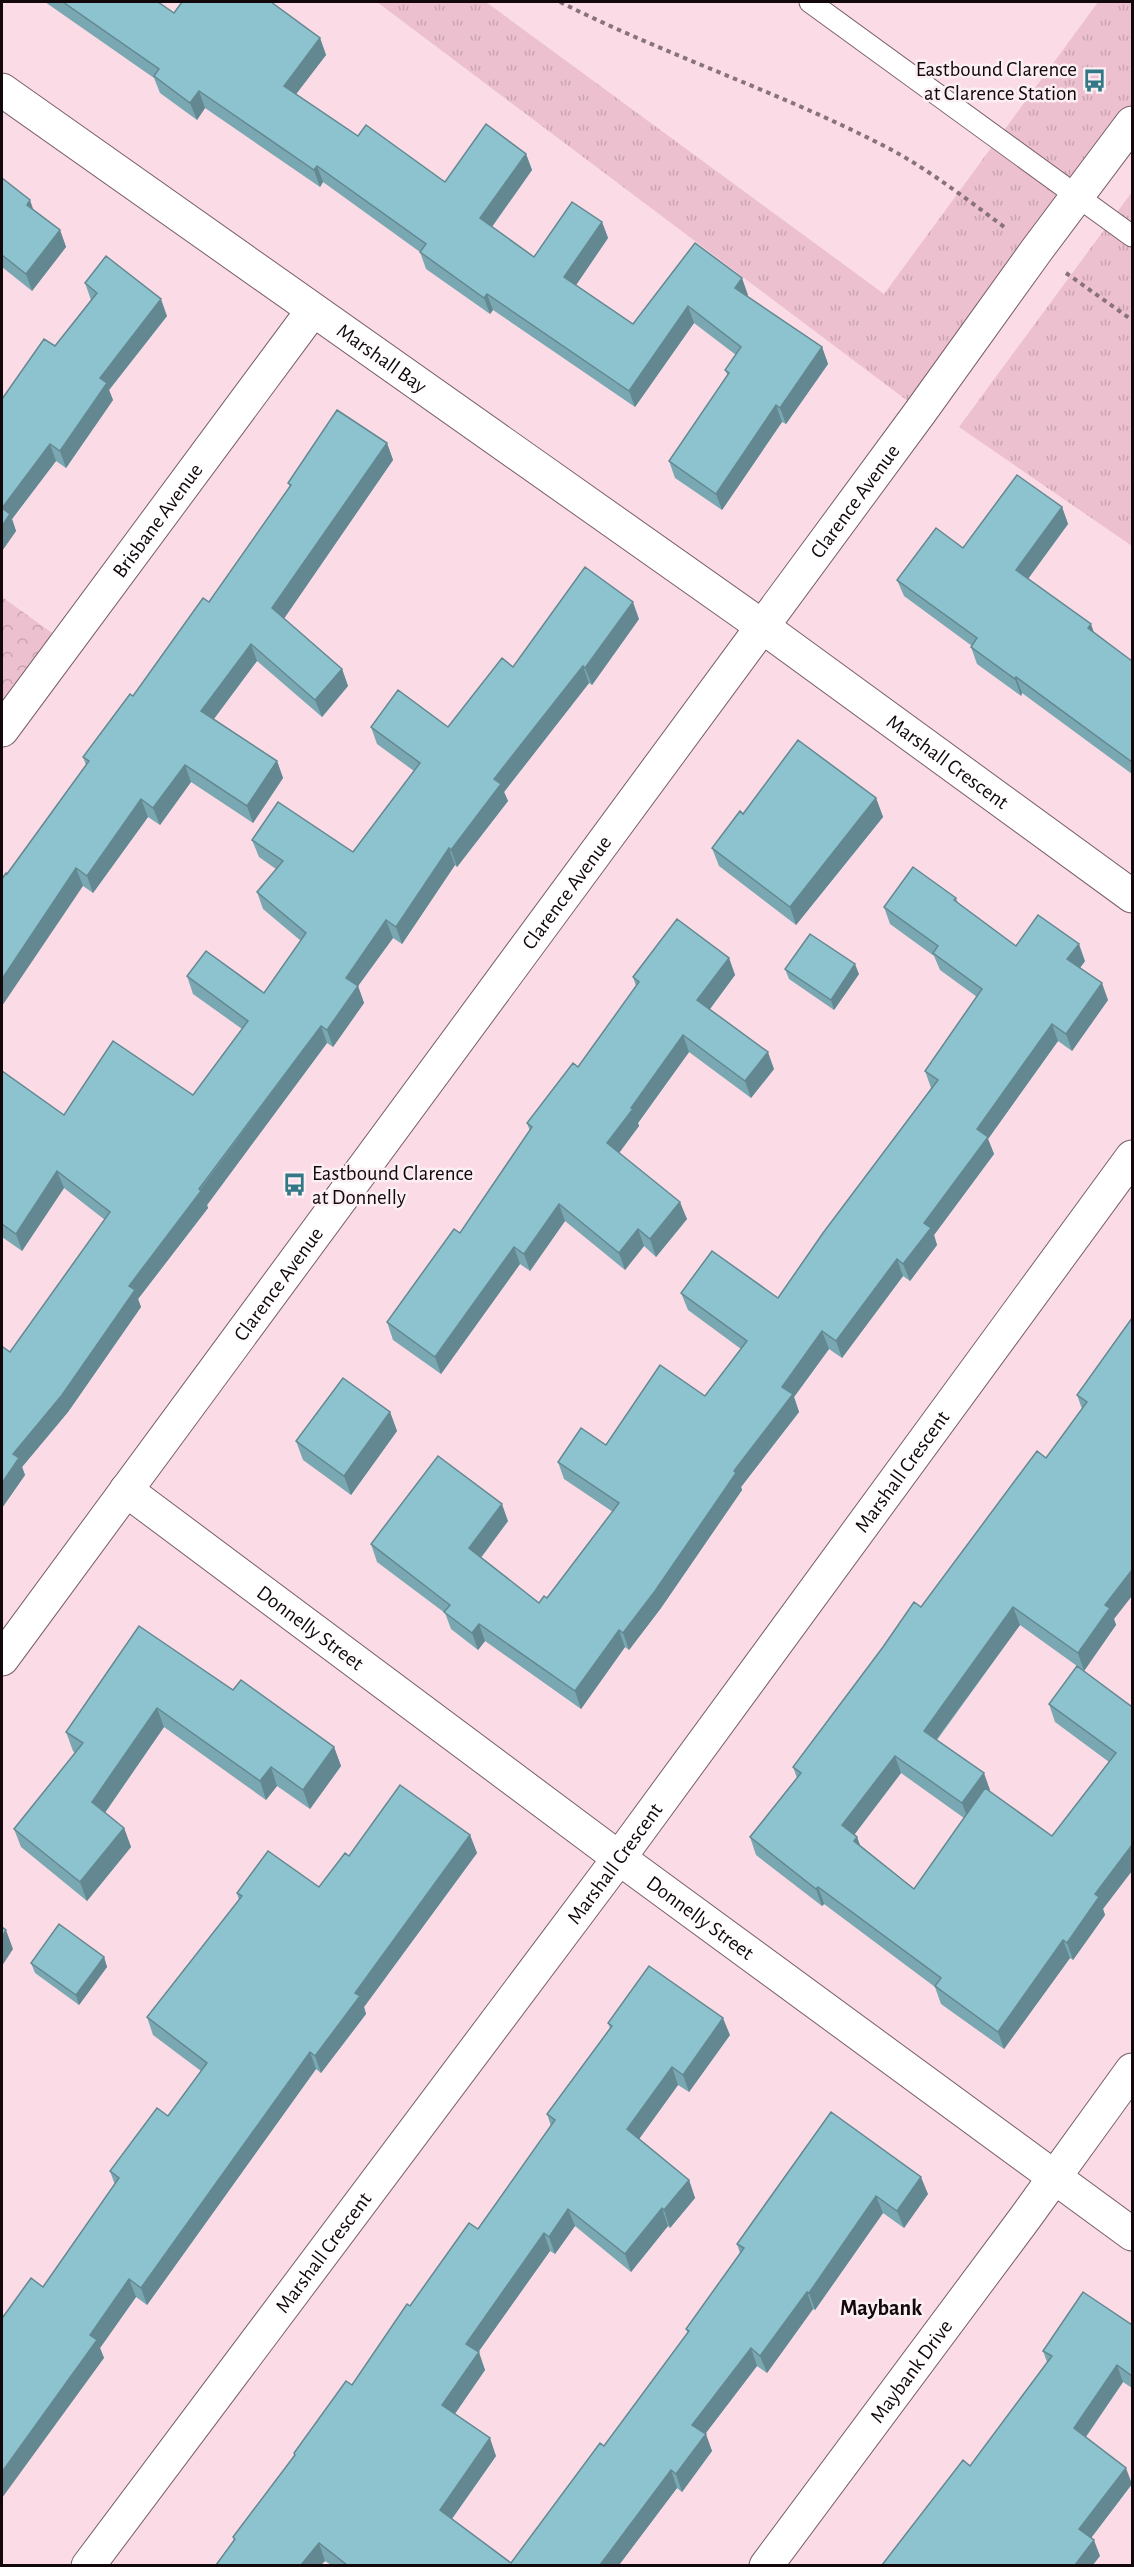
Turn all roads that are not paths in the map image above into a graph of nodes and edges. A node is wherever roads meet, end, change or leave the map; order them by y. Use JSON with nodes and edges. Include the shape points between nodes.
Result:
{"nodes":[{"id":1,"x":810,"y":2,"type":"edge"},
{"id":2,"x":2,"y":90,"type":"edge"},
{"id":3,"x":1132,"y":123,"type":"edge"},
{"id":4,"x":1077,"y":198,"type":"junction"},
{"id":5,"x":1132,"y":236,"type":"edge"},
{"id":6,"x":313,"y":310,"type":"junction"},
{"id":7,"x":763,"y":627,"type":"junction"},
{"id":8,"x":2,"y":730,"type":"edge"},
{"id":9,"x":1132,"y":896,"type":"edge"},
{"id":10,"x":1132,"y":1157,"type":"edge"},
{"id":11,"x":126,"y":1490,"type":"junction"},
{"id":12,"x":2,"y":1659,"type":"edge"},
{"id":13,"x":619,"y":1858,"type":"junction"},
{"id":14,"x":1132,"y":2070,"type":"edge"},
{"id":15,"x":1056,"y":2177,"type":"junction"},
{"id":16,"x":1132,"y":2234,"type":"edge"},
{"id":17,"x":88,"y":2565,"type":"edge"},
{"id":18,"x":766,"y":2565,"type":"edge"}],
"edges":[{"from":1,"to":4,"type":"lane"},
{"from":2,"to":6,"type":"street","name":"Marshall Bay"},
{"from":3,"to":4,"type":"street","name":"Clarence Avenue"},
{"from":4,"to":5,"type":"lane"},
{"from":4,"to":7,"type":"street","name":"Clarence Avenue"},
{"from":6,"to":7,"type":"street","name":"Marshall Bay"},
{"from":6,"to":8,"type":"street","name":"Brisbane Avenue"},
{"from":7,"to":9,"type":"street","name":"Marshall Crescent"},
{"from":7,"to":11,"type":"street","name":"Clarence Avenue"},
{"from":10,"to":13,"type":"street","name":"Marshall Crescent"},
{"from":11,"to":12,"type":"street","name":"Clarence Avenue"},
{"from":11,"to":13,"type":"street","name":"Donnelly Street"},
{"from":13,"to":15,"type":"street","name":"Donnelly Street"},
{"from":13,"to":17,"type":"street","name":"Marshall Crescent"},
{"from":14,"to":15,"type":"street","name":"Maybank Drive"},
{"from":15,"to":16,"type":"street","name":"Donnelly Street"},
{"from":15,"to":18,"type":"street","name":"Maybank Drive"}]}
